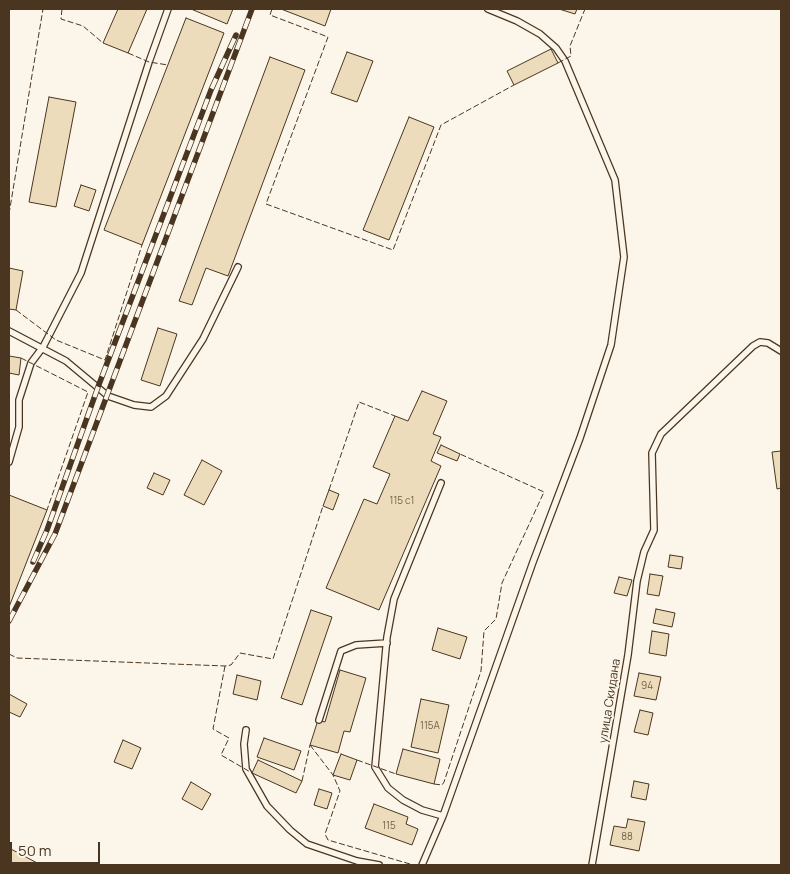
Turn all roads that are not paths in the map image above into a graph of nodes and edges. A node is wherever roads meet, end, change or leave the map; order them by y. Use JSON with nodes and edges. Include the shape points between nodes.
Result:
{"nodes":[{"id":1,"x":168,"y":9,"type":"edge"},
{"id":2,"x":488,"y":9,"type":"edge"},
{"id":3,"x":238,"y":267,"type":"dead end"},
{"id":4,"x":9,"y":331,"type":"edge"},
{"id":5,"x":42,"y":347,"type":"junction"},
{"id":6,"x":781,"y":351,"type":"edge"},
{"id":7,"x":9,"y":462,"type":"edge"},
{"id":8,"x":441,"y":483,"type":"dead end"},
{"id":9,"x":386,"y":643,"type":"junction"},
{"id":10,"x":319,"y":720,"type":"dead end"},
{"id":11,"x":246,"y":730,"type":"dead end"},
{"id":12,"x":443,"y":816,"type":"junction"},
{"id":13,"x":379,"y":865,"type":"edge"},
{"id":14,"x":422,"y":865,"type":"edge"},
{"id":15,"x":592,"y":865,"type":"edge"}],
"edges":[{"from":1,"to":5,"type":"lane","via":[[81,273]]},
{"from":2,"to":12,"type":"lane","via":[[540,34],[565,61],[615,180],[624,257],[611,345]]},
{"from":3,"to":5,"type":"lane","via":[[203,340],[166,396],[151,408],[108,396],[66,361]]},
{"from":4,"to":5,"type":"lane"},
{"from":5,"to":7,"type":"lane","via":[[31,363],[19,400],[19,427]]},
{"from":6,"to":15,"type":"lane","name":"улица Скидана","via":[[768,343],[760,342],[753,346],[661,434],[652,453],[654,530],[644,552],[637,581]]},
{"from":8,"to":9,"type":"lane","via":[[394,599]]},
{"from":9,"to":10,"type":"lane","via":[[356,645],[341,651]]},
{"from":9,"to":12,"type":"lane","via":[[375,767],[388,788],[404,800]]},
{"from":11,"to":13,"type":"lane","via":[[246,768],[267,806],[290,830],[308,844]]},
{"from":12,"to":14,"type":"lane"}]}
